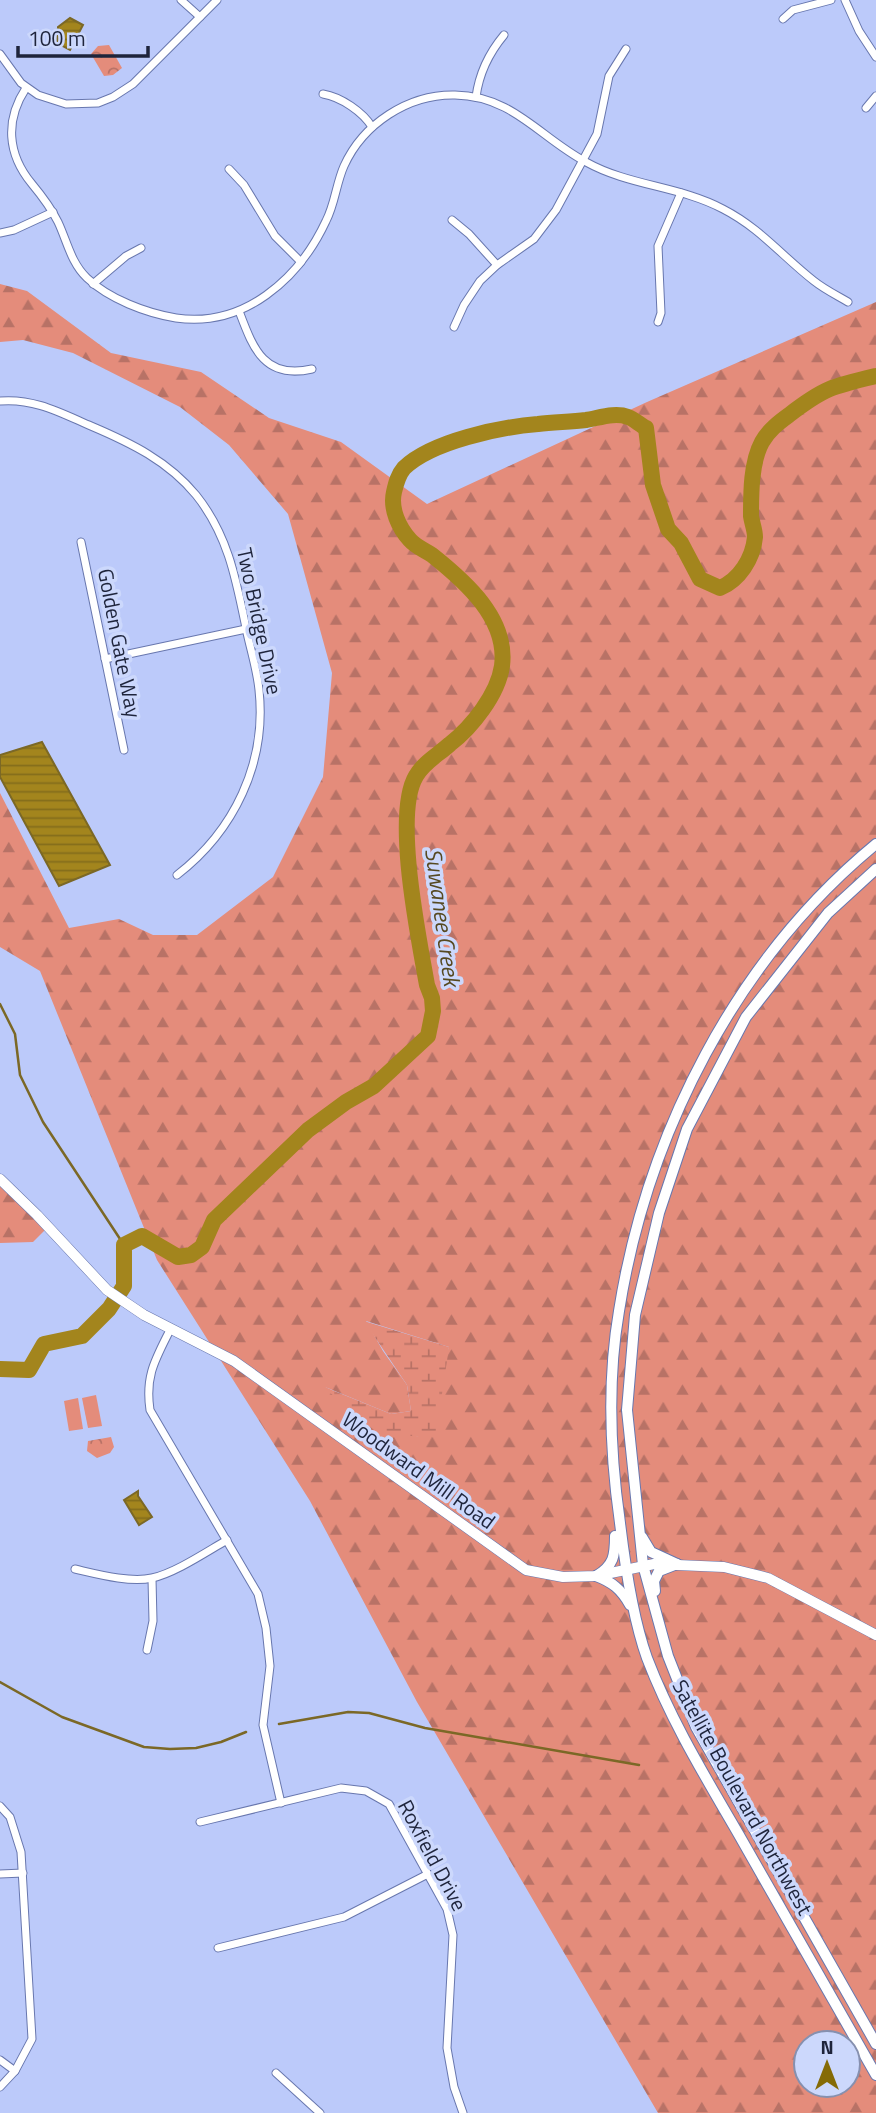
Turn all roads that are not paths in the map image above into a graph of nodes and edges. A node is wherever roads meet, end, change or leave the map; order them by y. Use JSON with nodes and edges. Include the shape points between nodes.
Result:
{"nodes":[{"id":1,"x":181,"y":0,"type":"edge"},
{"id":2,"x":217,"y":0,"type":"edge"},
{"id":3,"x":831,"y":0,"type":"edge"},
{"id":4,"x":845,"y":0,"type":"edge"},
{"id":5,"x":200,"y":17,"type":"junction"},
{"id":6,"x":783,"y":19,"type":"dead end"},
{"id":7,"x":504,"y":35,"type":"dead end"},
{"id":8,"x":626,"y":49,"type":"dead end"},
{"id":9,"x":0,"y":54,"type":"edge"},
{"id":10,"x":876,"y":57,"type":"edge"},
{"id":11,"x":26,"y":88,"type":"junction"},
{"id":12,"x":323,"y":94,"type":"dead end"},
{"id":13,"x":876,"y":96,"type":"edge"},
{"id":14,"x":476,"y":97,"type":"junction"},
{"id":15,"x":866,"y":108,"type":"dead end"},
{"id":16,"x":372,"y":127,"type":"junction"},
{"id":17,"x":583,"y":161,"type":"junction"},
{"id":18,"x":229,"y":169,"type":"dead end"},
{"id":19,"x":681,"y":192,"type":"junction"},
{"id":20,"x":53,"y":212,"type":"junction"},
{"id":21,"x":452,"y":220,"type":"dead end"},
{"id":22,"x":0,"y":233,"type":"edge"},
{"id":23,"x":141,"y":248,"type":"dead end"},
{"id":24,"x":301,"y":261,"type":"junction"},
{"id":25,"x":497,"y":265,"type":"junction"},
{"id":26,"x":93,"y":284,"type":"junction"},
{"id":27,"x":848,"y":302,"type":"dead end"},
{"id":28,"x":239,"y":311,"type":"junction"},
{"id":29,"x":658,"y":322,"type":"dead end"},
{"id":30,"x":454,"y":327,"type":"dead end"},
{"id":31,"x":312,"y":369,"type":"dead end"},
{"id":32,"x":0,"y":401,"type":"edge"},
{"id":33,"x":81,"y":542,"type":"dead end"},
{"id":34,"x":246,"y":629,"type":"junction"},
{"id":35,"x":105,"y":659,"type":"junction"},
{"id":36,"x":124,"y":750,"type":"dead end"},
{"id":37,"x":876,"y":844,"type":"edge"},
{"id":38,"x":876,"y":869,"type":"edge"},
{"id":39,"x":177,"y":876,"type":"dead end"},
{"id":40,"x":0,"y":1179,"type":"edge"},
{"id":41,"x":170,"y":1330,"type":"junction"},
{"id":42,"x":614,"y":1484,"type":"junction"},
{"id":43,"x":638,"y":1529,"type":"junction"},
{"id":44,"x":226,"y":1540,"type":"junction"},
{"id":45,"x":677,"y":1564,"type":"junction"},
{"id":46,"x":643,"y":1565,"type":"junction"},
{"id":47,"x":75,"y":1569,"type":"dead end"},
{"id":48,"x":626,"y":1569,"type":"junction"},
{"id":49,"x":596,"y":1576,"type":"junction"},
{"id":50,"x":152,"y":1578,"type":"junction"},
{"id":51,"x":656,"y":1612,"type":"junction"},
{"id":52,"x":638,"y":1621,"type":"junction"},
{"id":53,"x":876,"y":1635,"type":"edge"},
{"id":54,"x":147,"y":1650,"type":"dead end"},
{"id":55,"x":281,"y":1803,"type":"junction"},
{"id":56,"x":0,"y":1806,"type":"edge"},
{"id":57,"x":200,"y":1822,"type":"dead end"},
{"id":58,"x":23,"y":1872,"type":"junction"},
{"id":59,"x":0,"y":1874,"type":"edge"},
{"id":60,"x":428,"y":1874,"type":"junction"},
{"id":61,"x":218,"y":1948,"type":"dead end"},
{"id":62,"x":876,"y":2044,"type":"edge"},
{"id":63,"x":0,"y":2060,"type":"edge"},
{"id":64,"x":15,"y":2071,"type":"junction"},
{"id":65,"x":276,"y":2073,"type":"dead end"},
{"id":66,"x":876,"y":2075,"type":"edge"},
{"id":67,"x":0,"y":2087,"type":"edge"},
{"id":68,"x":320,"y":2113,"type":"edge"},
{"id":69,"x":462,"y":2113,"type":"edge"}],
"edges":[{"from":1,"to":5,"type":"street"},
{"from":2,"to":5,"type":"street"},
{"from":3,"to":6,"type":"street","via":[[793,10]]},
{"from":4,"to":10,"type":"street"},
{"from":5,"to":11,"type":"street","via":[[133,84],[106,100],[66,104]]},
{"from":7,"to":14,"type":"street","via":[[485,64]]},
{"from":8,"to":17,"type":"street","via":[[609,76],[601,122]]},
{"from":9,"to":11,"type":"street"},
{"from":11,"to":20,"type":"street","via":[[12,119],[13,151],[24,175]]},
{"from":12,"to":16,"type":"street","via":[[341,101]]},
{"from":13,"to":15,"type":"street"},
{"from":14,"to":16,"type":"street","via":[[427,98],[403,106]]},
{"from":14,"to":17,"type":"street","via":[[516,112]]},
{"from":16,"to":24,"type":"street","via":[[351,152],[327,221]]},
{"from":17,"to":19,"type":"street","via":[[617,176]]},
{"from":17,"to":25,"type":"street","via":[[542,230]]},
{"from":18,"to":24,"type":"street","via":[[275,236]]},
{"from":19,"to":27,"type":"street","via":[[751,225],[815,282]]},
{"from":19,"to":29,"type":"street","via":[[658,246]]},
{"from":20,"to":22,"type":"street"},
{"from":20,"to":26,"type":"street","via":[[74,261]]},
{"from":21,"to":25,"type":"street"},
{"from":23,"to":26,"type":"street"},
{"from":24,"to":28,"type":"street","via":[[273,291]]},
{"from":25,"to":30,"type":"street","via":[[475,287]]},
{"from":26,"to":28,"type":"street","via":[[145,310],[173,317],[209,318]]},
{"from":28,"to":31,"type":"street","via":[[253,347],[264,360],[286,371]]},
{"from":32,"to":34,"type":"street","name":"Two Bridge Drive","via":[[45,406],[133,445],[177,476],[206,509],[224,540]]},
{"from":33,"to":35,"type":"street","name":"Golden Gate Way"},
{"from":34,"to":35,"type":"street"},
{"from":34,"to":39,"type":"street","name":"Two Bridge Drive","via":[[260,703],[260,732],[251,773],[226,824]]},
{"from":35,"to":36,"type":"street","name":"Golden Gate Way"},
{"from":37,"to":42,"type":"main road","name":"Satellite Boulevard Northwest","via":[[852,863],[780,941],[719,1029],[671,1124],[638,1219],[618,1312],[611,1413]]},
{"from":38,"to":43,"type":"main road","name":"Satellite Boulevard Northwest","via":[[828,913],[746,1017],[687,1129],[659,1213],[635,1315],[627,1410]]},
{"from":40,"to":41,"type":"street","name":"Woodward Mill Road","via":[[107,1290]]},
{"from":41,"to":44,"type":"street","via":[[151,1369],[150,1410]]},
{"from":41,"to":49,"type":"street","name":"Woodward Mill Road","via":[[234,1362],[526,1570],[563,1577]]},
{"from":42,"to":48,"type":"main road","name":"Satellite Boulevard Northwest"},
{"from":42,"to":49,"type":"main road","via":[[613,1563]]},
{"from":43,"to":45,"type":"main road","via":[[651,1552]]},
{"from":43,"to":46,"type":"main road","name":"Satellite Boulevard Northwest"},
{"from":44,"to":50,"type":"street"},
{"from":44,"to":55,"type":"street","via":[[258,1594],[266,1628],[270,1666],[263,1725]]},
{"from":45,"to":46,"type":"street","name":"Woodward Mill Road"},
{"from":45,"to":51,"type":"main road","via":[[657,1573]]},
{"from":45,"to":53,"type":"street","name":"Woodward Mill Road","via":[[724,1567],[768,1578]]},
{"from":46,"to":48,"type":"street","name":"Woodward Mill Road"},
{"from":46,"to":51,"type":"main road","name":"Satellite Boulevard Northwest"},
{"from":47,"to":50,"type":"street","via":[[114,1578]]},
{"from":48,"to":49,"type":"street","name":"Woodward Mill Road"},
{"from":48,"to":52,"type":"main road","name":"Satellite Boulevard Northwest"},
{"from":49,"to":52,"type":"main road","via":[[624,1594]]},
{"from":50,"to":54,"type":"street","via":[[153,1621]]},
{"from":51,"to":62,"type":"main road","name":"Satellite Boulevard Northwest","via":[[696,1727]]},
{"from":52,"to":66,"type":"main road","name":"Satellite Boulevard Northwest","via":[[646,1656],[677,1727]]},
{"from":55,"to":57,"type":"street","name":"Roxfield Drive"},
{"from":55,"to":60,"type":"street","name":"Roxfield Drive","via":[[341,1788],[366,1791],[389,1804]]},
{"from":56,"to":58,"type":"street","via":[[10,1817]]},
{"from":58,"to":59,"type":"street"},
{"from":58,"to":64,"type":"street","via":[[33,2039]]},
{"from":60,"to":61,"type":"street","via":[[344,1917]]},
{"from":60,"to":69,"type":"street","name":"Roxfield Drive","via":[[447,1909],[453,1934],[447,2048]]},
{"from":63,"to":64,"type":"street"},
{"from":64,"to":67,"type":"street"},
{"from":65,"to":68,"type":"street"}]}
